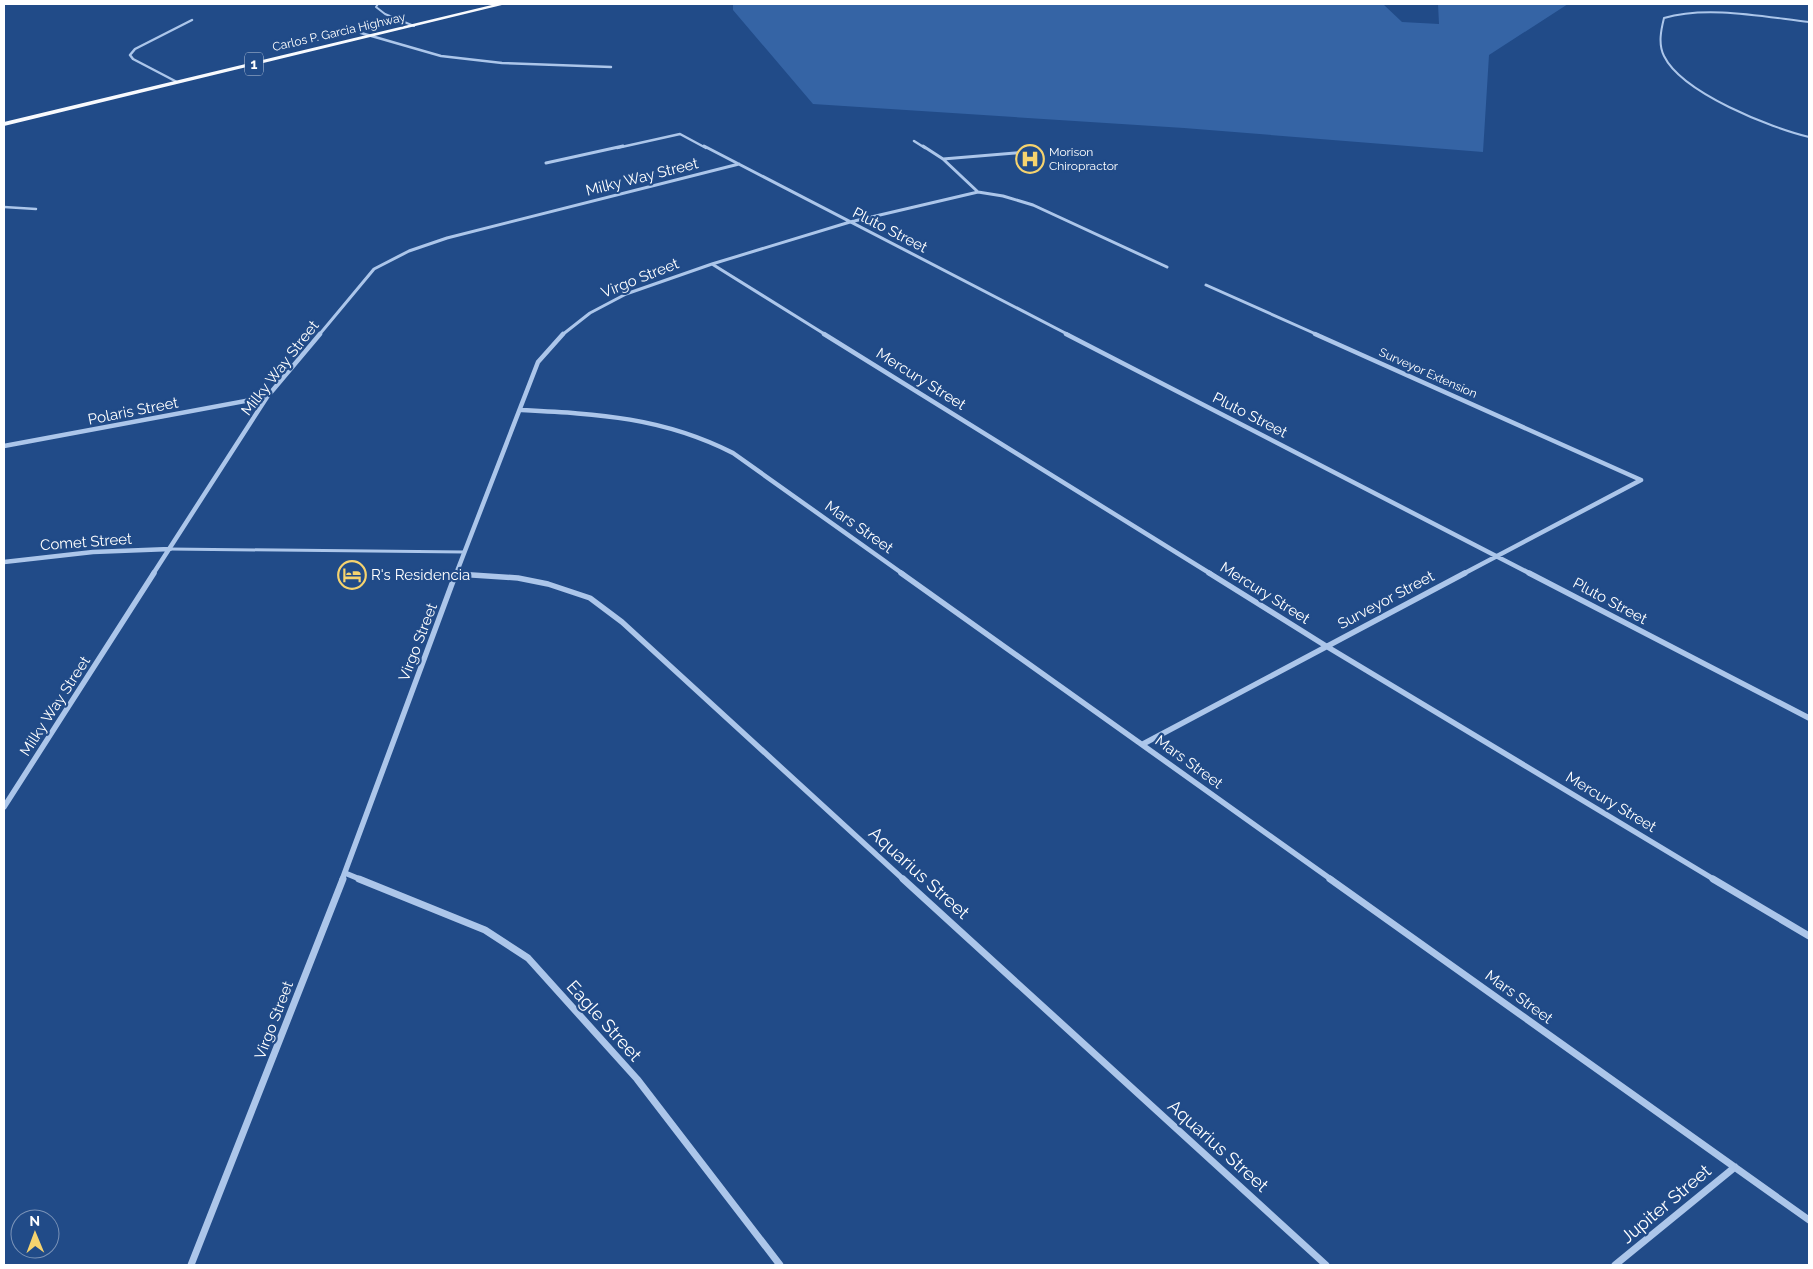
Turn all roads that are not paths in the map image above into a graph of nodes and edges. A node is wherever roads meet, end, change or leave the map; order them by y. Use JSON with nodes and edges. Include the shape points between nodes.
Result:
{"nodes":[{"id":1,"x":378,"y":4,"type":"edge"},
{"id":2,"x":482,"y":4,"type":"edge"},
{"id":3,"x":504,"y":4,"type":"edge"},
{"id":4,"x":192,"y":20,"type":"dead end"},
{"id":5,"x":404,"y":22,"type":"junction"},
{"id":6,"x":1809,"y":22,"type":"edge"},
{"id":7,"x":414,"y":26,"type":"junction"},
{"id":8,"x":361,"y":33,"type":"junction"},
{"id":9,"x":370,"y":36,"type":"junction"},
{"id":10,"x":611,"y":67,"type":"dead end"},
{"id":11,"x":168,"y":78,"type":"junction"},
{"id":12,"x":177,"y":82,"type":"junction"},
{"id":13,"x":4,"y":118,"type":"edge"},
{"id":14,"x":4,"y":124,"type":"edge"},
{"id":15,"x":1809,"y":137,"type":"edge"},
{"id":16,"x":914,"y":141,"type":"dead end"},
{"id":17,"x":1027,"y":152,"type":"dead end"},
{"id":18,"x":943,"y":159,"type":"junction"},
{"id":19,"x":546,"y":163,"type":"dead end"},
{"id":20,"x":739,"y":164,"type":"junction"},
{"id":21,"x":978,"y":192,"type":"junction"},
{"id":22,"x":4,"y":207,"type":"edge"},
{"id":23,"x":36,"y":209,"type":"dead end"},
{"id":24,"x":850,"y":222,"type":"junction"},
{"id":25,"x":712,"y":264,"type":"junction"},
{"id":26,"x":1167,"y":267,"type":"dead end"},
{"id":27,"x":1206,"y":285,"type":"dead end"},
{"id":28,"x":267,"y":397,"type":"junction"},
{"id":29,"x":520,"y":410,"type":"junction"},
{"id":30,"x":4,"y":446,"type":"edge"},
{"id":31,"x":1641,"y":480,"type":"joint"},
{"id":32,"x":170,"y":549,"type":"junction"},
{"id":33,"x":464,"y":552,"type":"junction"},
{"id":34,"x":1498,"y":556,"type":"junction"},
{"id":35,"x":4,"y":562,"type":"edge"},
{"id":36,"x":457,"y":574,"type":"junction"},
{"id":37,"x":1326,"y":646,"type":"junction"},
{"id":38,"x":1809,"y":718,"type":"edge"},
{"id":39,"x":1143,"y":744,"type":"junction"},
{"id":40,"x":4,"y":807,"type":"edge"},
{"id":41,"x":345,"y":873,"type":"junction"},
{"id":42,"x":1809,"y":936,"type":"edge"},
{"id":43,"x":1735,"y":1167,"type":"junction"},
{"id":44,"x":1809,"y":1220,"type":"edge"},
{"id":45,"x":191,"y":1265,"type":"edge"},
{"id":46,"x":780,"y":1265,"type":"edge"},
{"id":47,"x":1326,"y":1265,"type":"edge"},
{"id":48,"x":1616,"y":1265,"type":"edge"}],
"edges":[{"from":1,"to":5,"type":"lane","via":[[376,7],[385,14]]},
{"from":2,"to":5,"type":"highway","name":"Carlos P. Garcia Highway","number":"1"},
{"from":3,"to":7,"type":"highway","name":"Carlos P. Garcia Highway","number":"1"},
{"from":4,"to":11,"type":"street","via":[[134,49],[130,55]]},
{"from":5,"to":7,"type":"lane"},
{"from":5,"to":8,"type":"highway","name":"Carlos P. Garcia Highway","number":"1"},
{"from":6,"to":15,"type":"lane","via":[[1671,14],[1664,18],[1660,37],[1664,56],[1675,72],[1698,88],[1757,121]]},
{"from":7,"to":9,"type":"highway","name":"Carlos P. Garcia Highway","number":"1"},
{"from":8,"to":9,"type":"street"},
{"from":8,"to":11,"type":"highway","name":"Carlos P. Garcia Highway","number":"1"},
{"from":9,"to":10,"type":"street","via":[[441,56],[502,63]]},
{"from":9,"to":12,"type":"highway","name":"Carlos P. Garcia Highway","number":"1"},
{"from":11,"to":12,"type":"street"},
{"from":11,"to":13,"type":"highway","name":"Carlos P. Garcia Highway","number":"1"},
{"from":12,"to":14,"type":"highway","name":"Carlos P. Garcia Highway","number":"1"},
{"from":16,"to":18,"type":"street"},
{"from":17,"to":18,"type":"street"},
{"from":18,"to":21,"type":"street"},
{"from":19,"to":20,"type":"street","name":"Pluto Street","via":[[680,134]]},
{"from":20,"to":24,"type":"street","name":"Pluto Street"},
{"from":20,"to":28,"type":"street","name":"Milky Way Street","via":[[447,238],[396,256],[374,269]]},
{"from":21,"to":24,"type":"street","name":"Virgo Street"},
{"from":21,"to":26,"type":"street","via":[[1033,205]]},
{"from":22,"to":23,"type":"lane"},
{"from":24,"to":25,"type":"street","name":"Virgo Street"},
{"from":24,"to":34,"type":"street","name":"Pluto Street"},
{"from":25,"to":29,"type":"street","name":"Virgo Street","via":[[626,294],[590,313],[564,333],[538,362]]},
{"from":25,"to":37,"type":"street","name":"Mercury Street"},
{"from":27,"to":31,"type":"street","name":"Surveyor Extension"},
{"from":28,"to":30,"type":"street","name":"Polaris Street"},
{"from":28,"to":32,"type":"street","name":"Milky Way Street"},
{"from":29,"to":33,"type":"street","name":"Virgo Street"},
{"from":29,"to":39,"type":"street","name":"Mars Street","via":[[597,414],[650,421],[714,442]]},
{"from":31,"to":34,"type":"street","name":"Surveyor Street"},
{"from":32,"to":33,"type":"lane"},
{"from":32,"to":35,"type":"street","name":"Comet Street","via":[[93,552]]},
{"from":32,"to":40,"type":"street","name":"Milky Way Street"},
{"from":33,"to":36,"type":"street","name":"Virgo Street"},
{"from":34,"to":37,"type":"street","name":"Surveyor Street"},
{"from":34,"to":38,"type":"street","name":"Pluto Street"},
{"from":36,"to":41,"type":"street","name":"Virgo Street"},
{"from":36,"to":47,"type":"street","name":"Aquarius Street","via":[[518,578],[548,584],[590,598],[622,622]]},
{"from":37,"to":39,"type":"street","name":"Surveyor Street"},
{"from":37,"to":42,"type":"street","name":"Mercury Street"},
{"from":39,"to":43,"type":"street","name":"Mars Street"},
{"from":41,"to":45,"type":"street","name":"Virgo Street"},
{"from":41,"to":46,"type":"street","name":"Eagle Street","via":[[485,930],[528,958],[637,1079]]},
{"from":43,"to":44,"type":"street","name":"Mars Street"},
{"from":43,"to":48,"type":"street","name":"Jupiter Street"}]}
